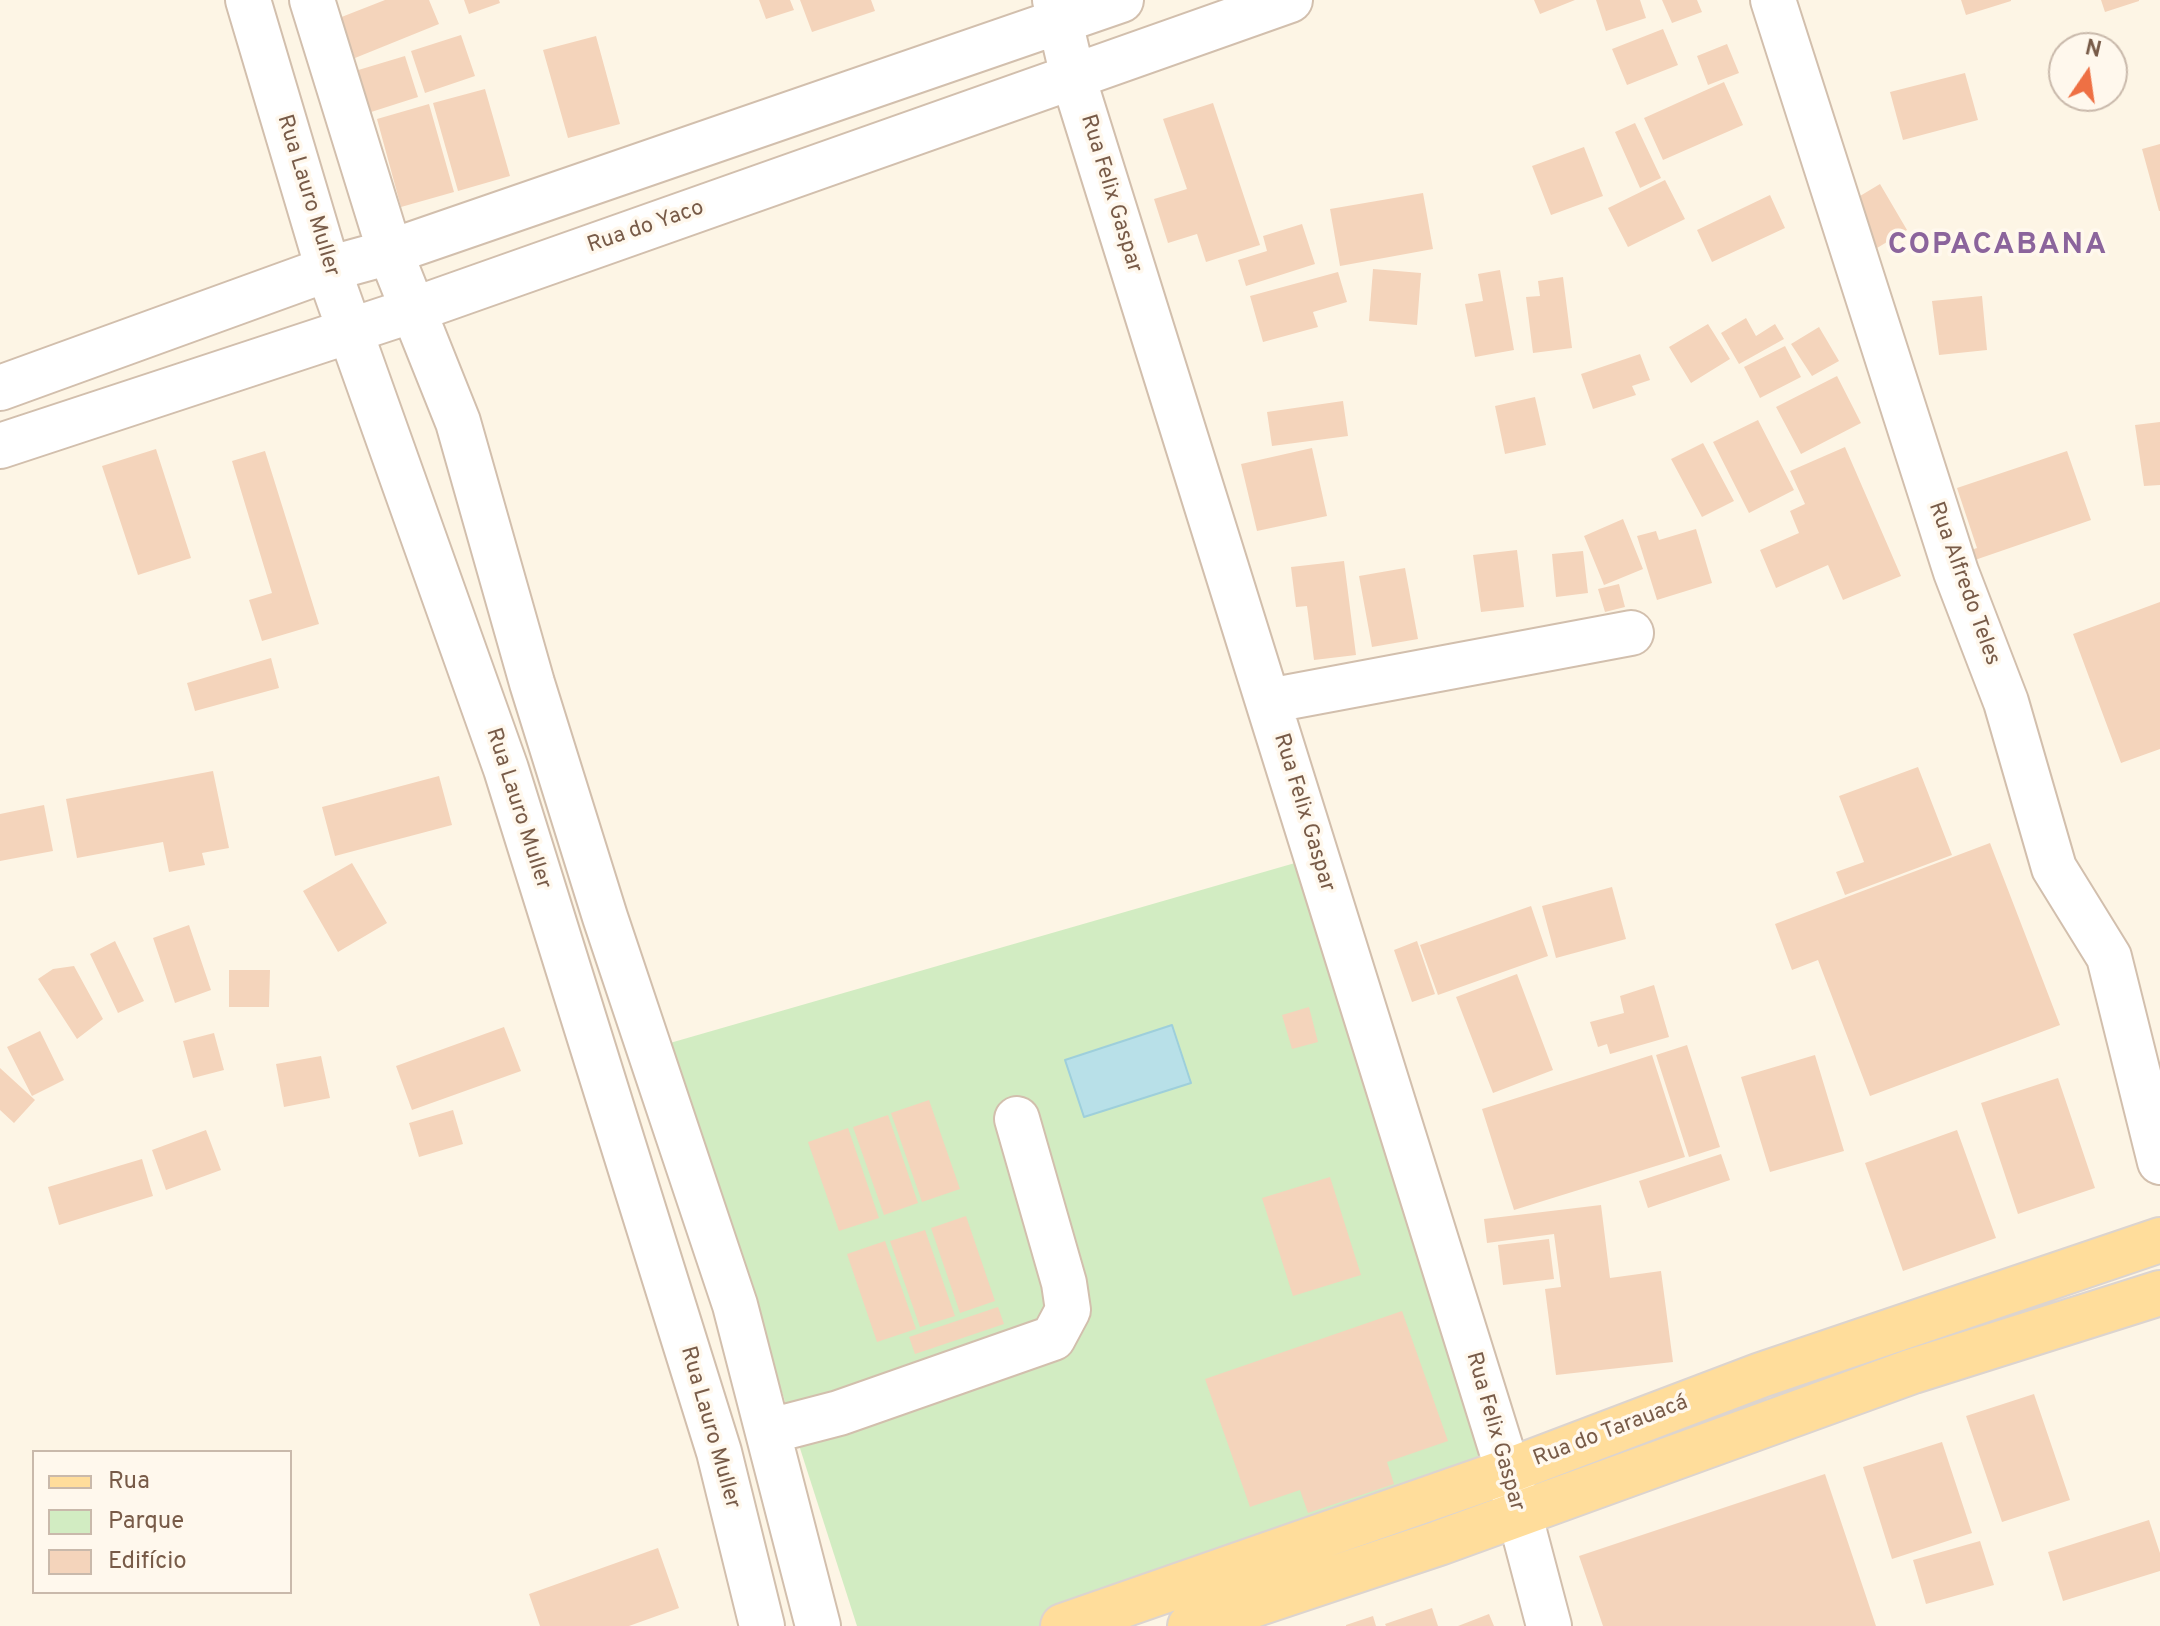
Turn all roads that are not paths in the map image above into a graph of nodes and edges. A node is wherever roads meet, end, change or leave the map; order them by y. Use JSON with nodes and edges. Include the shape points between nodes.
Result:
{"nodes":[{"id":1,"x":248,"y":0,"type":"edge"},
{"id":2,"x":312,"y":0,"type":"edge"},
{"id":3,"x":1121,"y":0,"type":"edge"},
{"id":4,"x":1290,"y":0,"type":"edge"},
{"id":5,"x":1773,"y":0,"type":"edge"},
{"id":6,"x":1058,"y":11,"type":"edge"},
{"id":7,"x":1073,"y":77,"type":"junction"},
{"id":8,"x":390,"y":252,"type":"junction"},
{"id":9,"x":328,"y":269,"type":"junction"},
{"id":10,"x":413,"y":310,"type":"junction"},
{"id":11,"x":351,"y":328,"type":"junction"},
{"id":12,"x":0,"y":388,"type":"edge"},
{"id":13,"x":0,"y":446,"type":"edge"},
{"id":14,"x":1631,"y":633,"type":"dead end"},
{"id":15,"x":1268,"y":701,"type":"junction"},
{"id":16,"x":1017,"y":1119,"type":"dead end"},
{"id":17,"x":2160,"y":1162,"type":"edge"},
{"id":18,"x":2160,"y":1240,"type":"edge"},
{"id":19,"x":2160,"y":1293,"type":"edge"},
{"id":20,"x":770,"y":1431,"type":"junction"},
{"id":21,"x":1508,"y":1471,"type":"junction"},
{"id":22,"x":1518,"y":1514,"type":"junction"},
{"id":23,"x":762,"y":1626,"type":"edge"},
{"id":24,"x":818,"y":1626,"type":"edge"},
{"id":25,"x":1063,"y":1626,"type":"edge"},
{"id":26,"x":1190,"y":1626,"type":"edge"},
{"id":27,"x":1549,"y":1626,"type":"edge"}],
"edges":[{"from":1,"to":9,"type":"street","name":"Rua Lauro Muller"},
{"from":2,"to":8,"type":"street"},
{"from":3,"to":6,"type":"street"},
{"from":4,"to":7,"type":"street","name":"Rua do Yaco"},
{"from":5,"to":17,"type":"street","name":"Rua Alfredo Teles","via":[[1956,572],[2006,702],[2054,868],[2109,957]]},
{"from":6,"to":7,"type":"street","name":"Rua Felix Gaspar"},
{"from":6,"to":8,"type":"street"},
{"from":7,"to":10,"type":"street","name":"Rua do Yaco"},
{"from":7,"to":15,"type":"street","name":"Rua Felix Gaspar"},
{"from":8,"to":9,"type":"street"},
{"from":8,"to":10,"type":"street"},
{"from":9,"to":11,"type":"street","name":"Rua Lauro Muller"},
{"from":9,"to":12,"type":"street"},
{"from":10,"to":11,"type":"street","name":"Rua do Yaco"},
{"from":10,"to":20,"type":"street","via":[[458,422],[532,683],[656,1076],[735,1305]]},
{"from":11,"to":13,"type":"street","name":"Rua do Yaco"},
{"from":11,"to":23,"type":"street","name":"Rua Lauro Muller","via":[[506,769],[719,1452]]},
{"from":14,"to":15,"type":"street"},
{"from":15,"to":21,"type":"street","name":"Rua Felix Gaspar"},
{"from":16,"to":20,"type":"street","via":[[1064,1283],[1068,1310],[1053,1338],[839,1413]]},
{"from":18,"to":21,"type":"main road","name":"Rua do Tarauacá","via":[[1761,1375]]},
{"from":19,"to":22,"type":"main road","name":"Rua do Tarauacá","via":[[1913,1371]]},
{"from":20,"to":24,"type":"street"},
{"from":21,"to":22,"type":"street","name":"Rua Felix Gaspar"},
{"from":21,"to":25,"type":"main road","name":"Rua do Tarauacá"},
{"from":22,"to":26,"type":"main road","name":"Rua do Tarauacá"},
{"from":22,"to":27,"type":"street","name":"Rua Felix Gaspar"}]}
